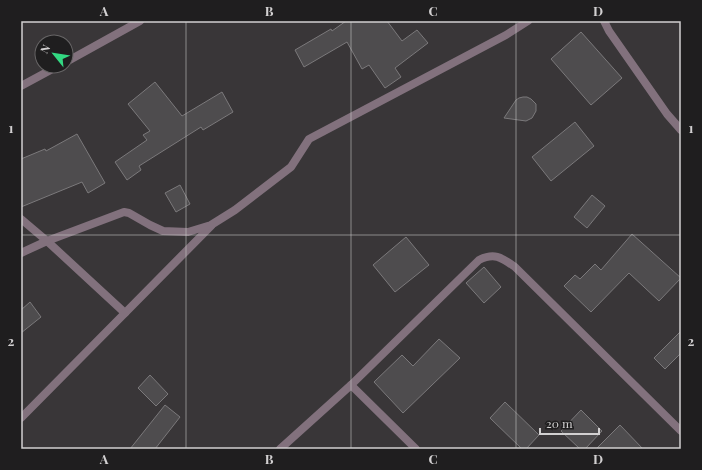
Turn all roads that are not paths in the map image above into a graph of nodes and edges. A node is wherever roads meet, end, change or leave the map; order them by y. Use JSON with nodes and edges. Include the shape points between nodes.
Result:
{"nodes":[{"id":1,"x":140,"y":21,"type":"edge"},
{"id":2,"x":528,"y":21,"type":"edge"},
{"id":3,"x":604,"y":21,"type":"edge"},
{"id":4,"x":74,"y":58,"type":"edge"},
{"id":5,"x":43,"y":74,"type":"edge"},
{"id":6,"x":21,"y":86,"type":"edge"},
{"id":7,"x":681,"y":130,"type":"edge"},
{"id":8,"x":21,"y":219,"type":"edge"},
{"id":9,"x":211,"y":225,"type":"junction"},
{"id":10,"x":47,"y":241,"type":"junction"},
{"id":11,"x":21,"y":253,"type":"edge"},
{"id":12,"x":125,"y":313,"type":"junction"},
{"id":13,"x":352,"y":385,"type":"junction"},
{"id":14,"x":21,"y":418,"type":"edge"},
{"id":15,"x":681,"y":431,"type":"edge"},
{"id":16,"x":280,"y":449,"type":"edge"},
{"id":17,"x":416,"y":449,"type":"edge"}],
"edges":[{"from":1,"to":4,"type":"street"},
{"from":2,"to":9,"type":"street","via":[[309,139],[291,167]]},
{"from":3,"to":7,"type":"street","via":[[667,114]]},
{"from":5,"to":6,"type":"street"},
{"from":8,"to":10,"type":"street"},
{"from":9,"to":10,"type":"street","via":[[188,232],[164,231],[124,212]]},
{"from":9,"to":12,"type":"street"},
{"from":10,"to":11,"type":"street"},
{"from":10,"to":12,"type":"street"},
{"from":12,"to":14,"type":"street"},
{"from":13,"to":15,"type":"street","via":[[479,260],[487,256],[500,257],[515,267]]},
{"from":13,"to":16,"type":"street"},
{"from":13,"to":17,"type":"street"}]}
